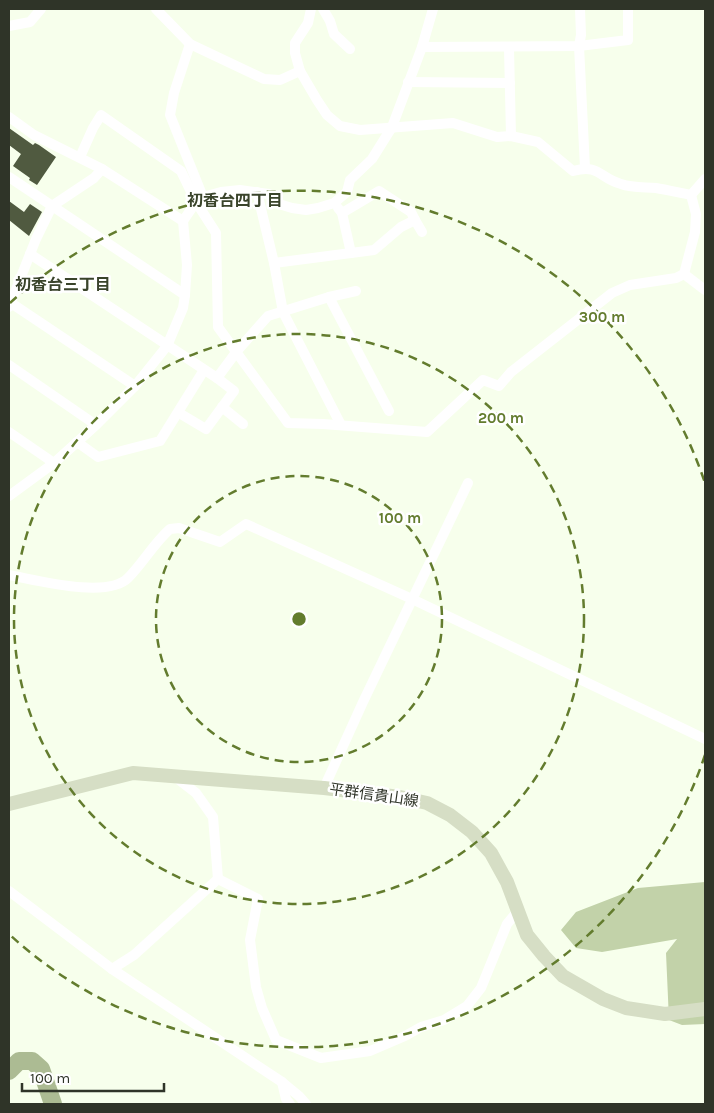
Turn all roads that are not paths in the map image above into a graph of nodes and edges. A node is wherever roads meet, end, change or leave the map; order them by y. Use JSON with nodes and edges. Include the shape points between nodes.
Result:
{"nodes":[{"id":1,"x":41,"y":9,"type":"edge"},
{"id":2,"x":156,"y":9,"type":"edge"},
{"id":3,"x":311,"y":9,"type":"edge"},
{"id":4,"x":323,"y":9,"type":"edge"},
{"id":5,"x":433,"y":9,"type":"edge"},
{"id":6,"x":580,"y":9,"type":"edge"},
{"id":7,"x":628,"y":9,"type":"edge"},
{"id":8,"x":9,"y":26,"type":"edge"},
{"id":9,"x":190,"y":44,"type":"junction"},
{"id":10,"x":579,"y":46,"type":"junction"},
{"id":11,"x":422,"y":47,"type":"junction"},
{"id":12,"x":509,"y":48,"type":"junction"},
{"id":13,"x":350,"y":49,"type":"dead end"},
{"id":14,"x":300,"y":71,"type":"junction"},
{"id":15,"x":408,"y":82,"type":"junction"},
{"id":16,"x":510,"y":83,"type":"junction"},
{"id":17,"x":9,"y":117,"type":"edge"},
{"id":18,"x":392,"y":127,"type":"junction"},
{"id":19,"x":510,"y":136,"type":"junction"},
{"id":20,"x":80,"y":157,"type":"junction"},
{"id":21,"x":585,"y":168,"type":"junction"},
{"id":22,"x":102,"y":169,"type":"junction"},
{"id":23,"x":9,"y":177,"type":"edge"},
{"id":24,"x":705,"y":179,"type":"edge"},
{"id":25,"x":257,"y":192,"type":"junction"},
{"id":26,"x":691,"y":195,"type":"junction"},
{"id":27,"x":199,"y":199,"type":"junction"},
{"id":28,"x":334,"y":203,"type":"junction"},
{"id":29,"x":52,"y":206,"type":"junction"},
{"id":30,"x":342,"y":212,"type":"junction"},
{"id":31,"x":416,"y":220,"type":"junction"},
{"id":32,"x":183,"y":221,"type":"junction"},
{"id":33,"x":422,"y":232,"type":"dead end"},
{"id":34,"x":351,"y":253,"type":"junction"},
{"id":35,"x":30,"y":254,"type":"junction"},
{"id":36,"x":274,"y":263,"type":"junction"},
{"id":37,"x":684,"y":274,"type":"junction"},
{"id":38,"x":705,"y":290,"type":"edge"},
{"id":39,"x":356,"y":292,"type":"dead end"},
{"id":40,"x":185,"y":295,"type":"junction"},
{"id":41,"x":329,"y":296,"type":"junction"},
{"id":42,"x":10,"y":305,"type":"edge"},
{"id":43,"x":283,"y":312,"type":"junction"},
{"id":44,"x":167,"y":346,"type":"junction"},
{"id":45,"x":237,"y":351,"type":"junction"},
{"id":46,"x":9,"y":365,"type":"edge"},
{"id":47,"x":204,"y":370,"type":"junction"},
{"id":48,"x":217,"y":378,"type":"junction"},
{"id":49,"x":135,"y":386,"type":"junction"},
{"id":50,"x":222,"y":407,"type":"junction"},
{"id":51,"x":388,"y":411,"type":"dead end"},
{"id":52,"x":179,"y":413,"type":"junction"},
{"id":53,"x":243,"y":424,"type":"dead end"},
{"id":54,"x":96,"y":425,"type":"junction"},
{"id":55,"x":341,"y":425,"type":"junction"},
{"id":56,"x":9,"y":432,"type":"edge"},
{"id":57,"x":77,"y":442,"type":"junction"},
{"id":58,"x":54,"y":463,"type":"junction"},
{"id":59,"x":468,"y":483,"type":"dead end"},
{"id":60,"x":9,"y":496,"type":"edge"},
{"id":61,"x":9,"y":576,"type":"edge"},
{"id":62,"x":412,"y":600,"type":"junction"},
{"id":63,"x":705,"y":739,"type":"edge"},
{"id":64,"x":174,"y":776,"type":"junction"},
{"id":65,"x":324,"y":788,"type":"junction"},
{"id":66,"x":9,"y":804,"type":"edge"},
{"id":67,"x":218,"y":879,"type":"junction"},
{"id":68,"x":9,"y":891,"type":"edge"},
{"id":69,"x":517,"y":912,"type":"junction"},
{"id":70,"x":112,"y":969,"type":"junction"},
{"id":71,"x":705,"y":1009,"type":"edge"},
{"id":72,"x":282,"y":1082,"type":"junction"},
{"id":73,"x":290,"y":1104,"type":"edge"},
{"id":74,"x":306,"y":1104,"type":"edge"}],
"edges":[{"from":1,"to":8,"type":"street","via":[[30,22]]},
{"from":2,"to":9,"type":"street"},
{"from":3,"to":14,"type":"street","via":[[308,23],[295,43],[294,52]]},
{"from":4,"to":13,"type":"street","via":[[334,34]]},
{"from":5,"to":11,"type":"street"},
{"from":6,"to":10,"type":"street"},
{"from":7,"to":10,"type":"street","via":[[628,40]]},
{"from":9,"to":14,"type":"street","via":[[264,79],[280,80]]},
{"from":9,"to":27,"type":"street","via":[[170,115]]},
{"from":10,"to":12,"type":"street"},
{"from":10,"to":21,"type":"street"},
{"from":11,"to":12,"type":"street"},
{"from":11,"to":15,"type":"street"},
{"from":12,"to":16,"type":"street"},
{"from":14,"to":18,"type":"street","via":[[327,115],[340,126],[360,130]]},
{"from":15,"to":16,"type":"street"},
{"from":15,"to":18,"type":"street"},
{"from":16,"to":19,"type":"street"},
{"from":17,"to":20,"type":"street","via":[[34,134]]},
{"from":18,"to":19,"type":"street","via":[[453,123],[497,137]]},
{"from":18,"to":28,"type":"street","via":[[372,159],[350,180],[348,192]]},
{"from":19,"to":21,"type":"street","via":[[538,142],[573,172]]},
{"from":20,"to":22,"type":"street"},
{"from":20,"to":27,"type":"street","via":[[101,116],[182,171]]},
{"from":21,"to":26,"type":"street","via":[[619,184]]},
{"from":22,"to":29,"type":"street"},
{"from":22,"to":32,"type":"street"},
{"from":23,"to":29,"type":"street"},
{"from":24,"to":26,"type":"street"},
{"from":25,"to":27,"type":"street","via":[[221,192]]},
{"from":25,"to":28,"type":"street","via":[[269,194],[279,204],[306,210]]},
{"from":25,"to":36,"type":"street"},
{"from":26,"to":37,"type":"street","via":[[696,214],[695,232]]},
{"from":27,"to":32,"type":"street"},
{"from":27,"to":45,"type":"street","via":[[216,233],[218,327]]},
{"from":28,"to":30,"type":"street"},
{"from":29,"to":35,"type":"street"},
{"from":29,"to":40,"type":"street"},
{"from":30,"to":31,"type":"street","via":[[379,191],[411,212]]},
{"from":30,"to":34,"type":"street"},
{"from":31,"to":33,"type":"street"},
{"from":31,"to":34,"type":"street","via":[[401,227],[374,250]]},
{"from":32,"to":40,"type":"street","via":[[187,265]]},
{"from":34,"to":36,"type":"street"},
{"from":35,"to":42,"type":"street"},
{"from":35,"to":44,"type":"street"},
{"from":36,"to":43,"type":"street"},
{"from":37,"to":38,"type":"street"},
{"from":37,"to":55,"type":"street","via":[[630,285],[612,293],[510,372],[499,386],[483,380],[427,432]]},
{"from":39,"to":41,"type":"street"},
{"from":40,"to":44,"type":"street"},
{"from":41,"to":43,"type":"street"},
{"from":41,"to":51,"type":"street"},
{"from":42,"to":49,"type":"street"},
{"from":43,"to":45,"type":"street","via":[[268,316]]},
{"from":43,"to":55,"type":"street"},
{"from":44,"to":47,"type":"street"},
{"from":44,"to":49,"type":"street"},
{"from":45,"to":48,"type":"street"},
{"from":45,"to":55,"type":"street","via":[[288,423]]},
{"from":46,"to":54,"type":"street"},
{"from":47,"to":48,"type":"street"},
{"from":47,"to":52,"type":"street"},
{"from":48,"to":50,"type":"street","via":[[234,391]]},
{"from":49,"to":54,"type":"street"},
{"from":50,"to":52,"type":"street","via":[[206,429]]},
{"from":50,"to":53,"type":"street"},
{"from":52,"to":57,"type":"street","via":[[160,441],[98,457]]},
{"from":54,"to":57,"type":"street"},
{"from":56,"to":58,"type":"street"},
{"from":57,"to":58,"type":"street"},
{"from":58,"to":60,"type":"street"},
{"from":59,"to":62,"type":"street"},
{"from":61,"to":62,"type":"street","via":[[88,589],[118,586],[170,529],[179,528],[220,542],[246,524]]},
{"from":62,"to":63,"type":"street"},
{"from":62,"to":65,"type":"street"},
{"from":64,"to":65,"type":"main road","name":"平群信貴山線"},
{"from":64,"to":66,"type":"main road","name":"平群信貴山線","via":[[133,773]]},
{"from":64,"to":67,"type":"street","via":[[196,793],[212,817]]},
{"from":65,"to":69,"type":"main road","name":"平群信貴山線","via":[[400,797],[427,803],[450,815],[491,853],[507,882]]},
{"from":67,"to":69,"type":"street","via":[[258,899],[251,949],[256,987],[276,1040],[321,1058],[370,1051],[444,1020],[467,1006],[481,988],[507,924]]},
{"from":67,"to":70,"type":"street","via":[[134,955]]},
{"from":68,"to":70,"type":"street"},
{"from":69,"to":71,"type":"main road","name":"平群信貴山線","via":[[527,935],[563,976],[602,999],[626,1008],[666,1014]]},
{"from":70,"to":72,"type":"street"},
{"from":72,"to":73,"type":"street"},
{"from":72,"to":74,"type":"street"}]}
